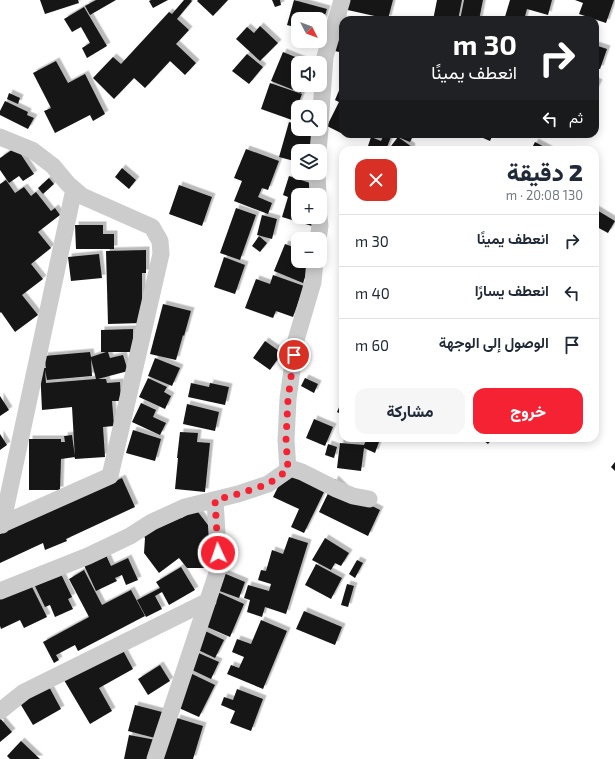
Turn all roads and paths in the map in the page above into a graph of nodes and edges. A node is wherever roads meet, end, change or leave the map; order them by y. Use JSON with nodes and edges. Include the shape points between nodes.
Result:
{"nodes":[{"id":1,"x":342,"y":0,"type":"edge"},
{"id":2,"x":322,"y":100,"type":"edge"},
{"id":3,"x":0,"y":137,"type":"edge"},
{"id":4,"x":74,"y":189,"type":"junction"},
{"id":5,"x":314,"y":268,"type":"edge"},
{"id":6,"x":288,"y":470,"type":"junction"},
{"id":7,"x":368,"y":499,"type":"dead end"},
{"id":8,"x":215,"y":500,"type":"junction"},
{"id":9,"x":1,"y":525,"type":"edge"},
{"id":10,"x":0,"y":591,"type":"edge"},
{"id":11,"x":208,"y":601,"type":"junction"},
{"id":12,"x":0,"y":711,"type":"edge"},
{"id":13,"x":155,"y":759,"type":"edge"}],
"edges":[{"from":1,"to":2,"type":"street","via":[[325,57]]},
{"from":3,"to":4,"type":"street","via":[[32,150],[53,166]]},
{"from":4,"to":9,"type":"street"},
{"from":4,"to":9,"type":"street","via":[[82,196],[152,227],[160,241],[161,254],[110,476]]},
{"from":5,"to":6,"type":"street","via":[[296,340],[288,399]]},
{"from":6,"to":7,"type":"street","via":[[302,472],[352,496]]},
{"from":6,"to":8,"type":"street","via":[[268,484]]},
{"from":8,"to":10,"type":"street","via":[[186,507],[88,556]]},
{"from":8,"to":11,"type":"street","via":[[219,567]]},
{"from":11,"to":12,"type":"street","via":[[24,692]]},
{"from":11,"to":13,"type":"street"}]}
